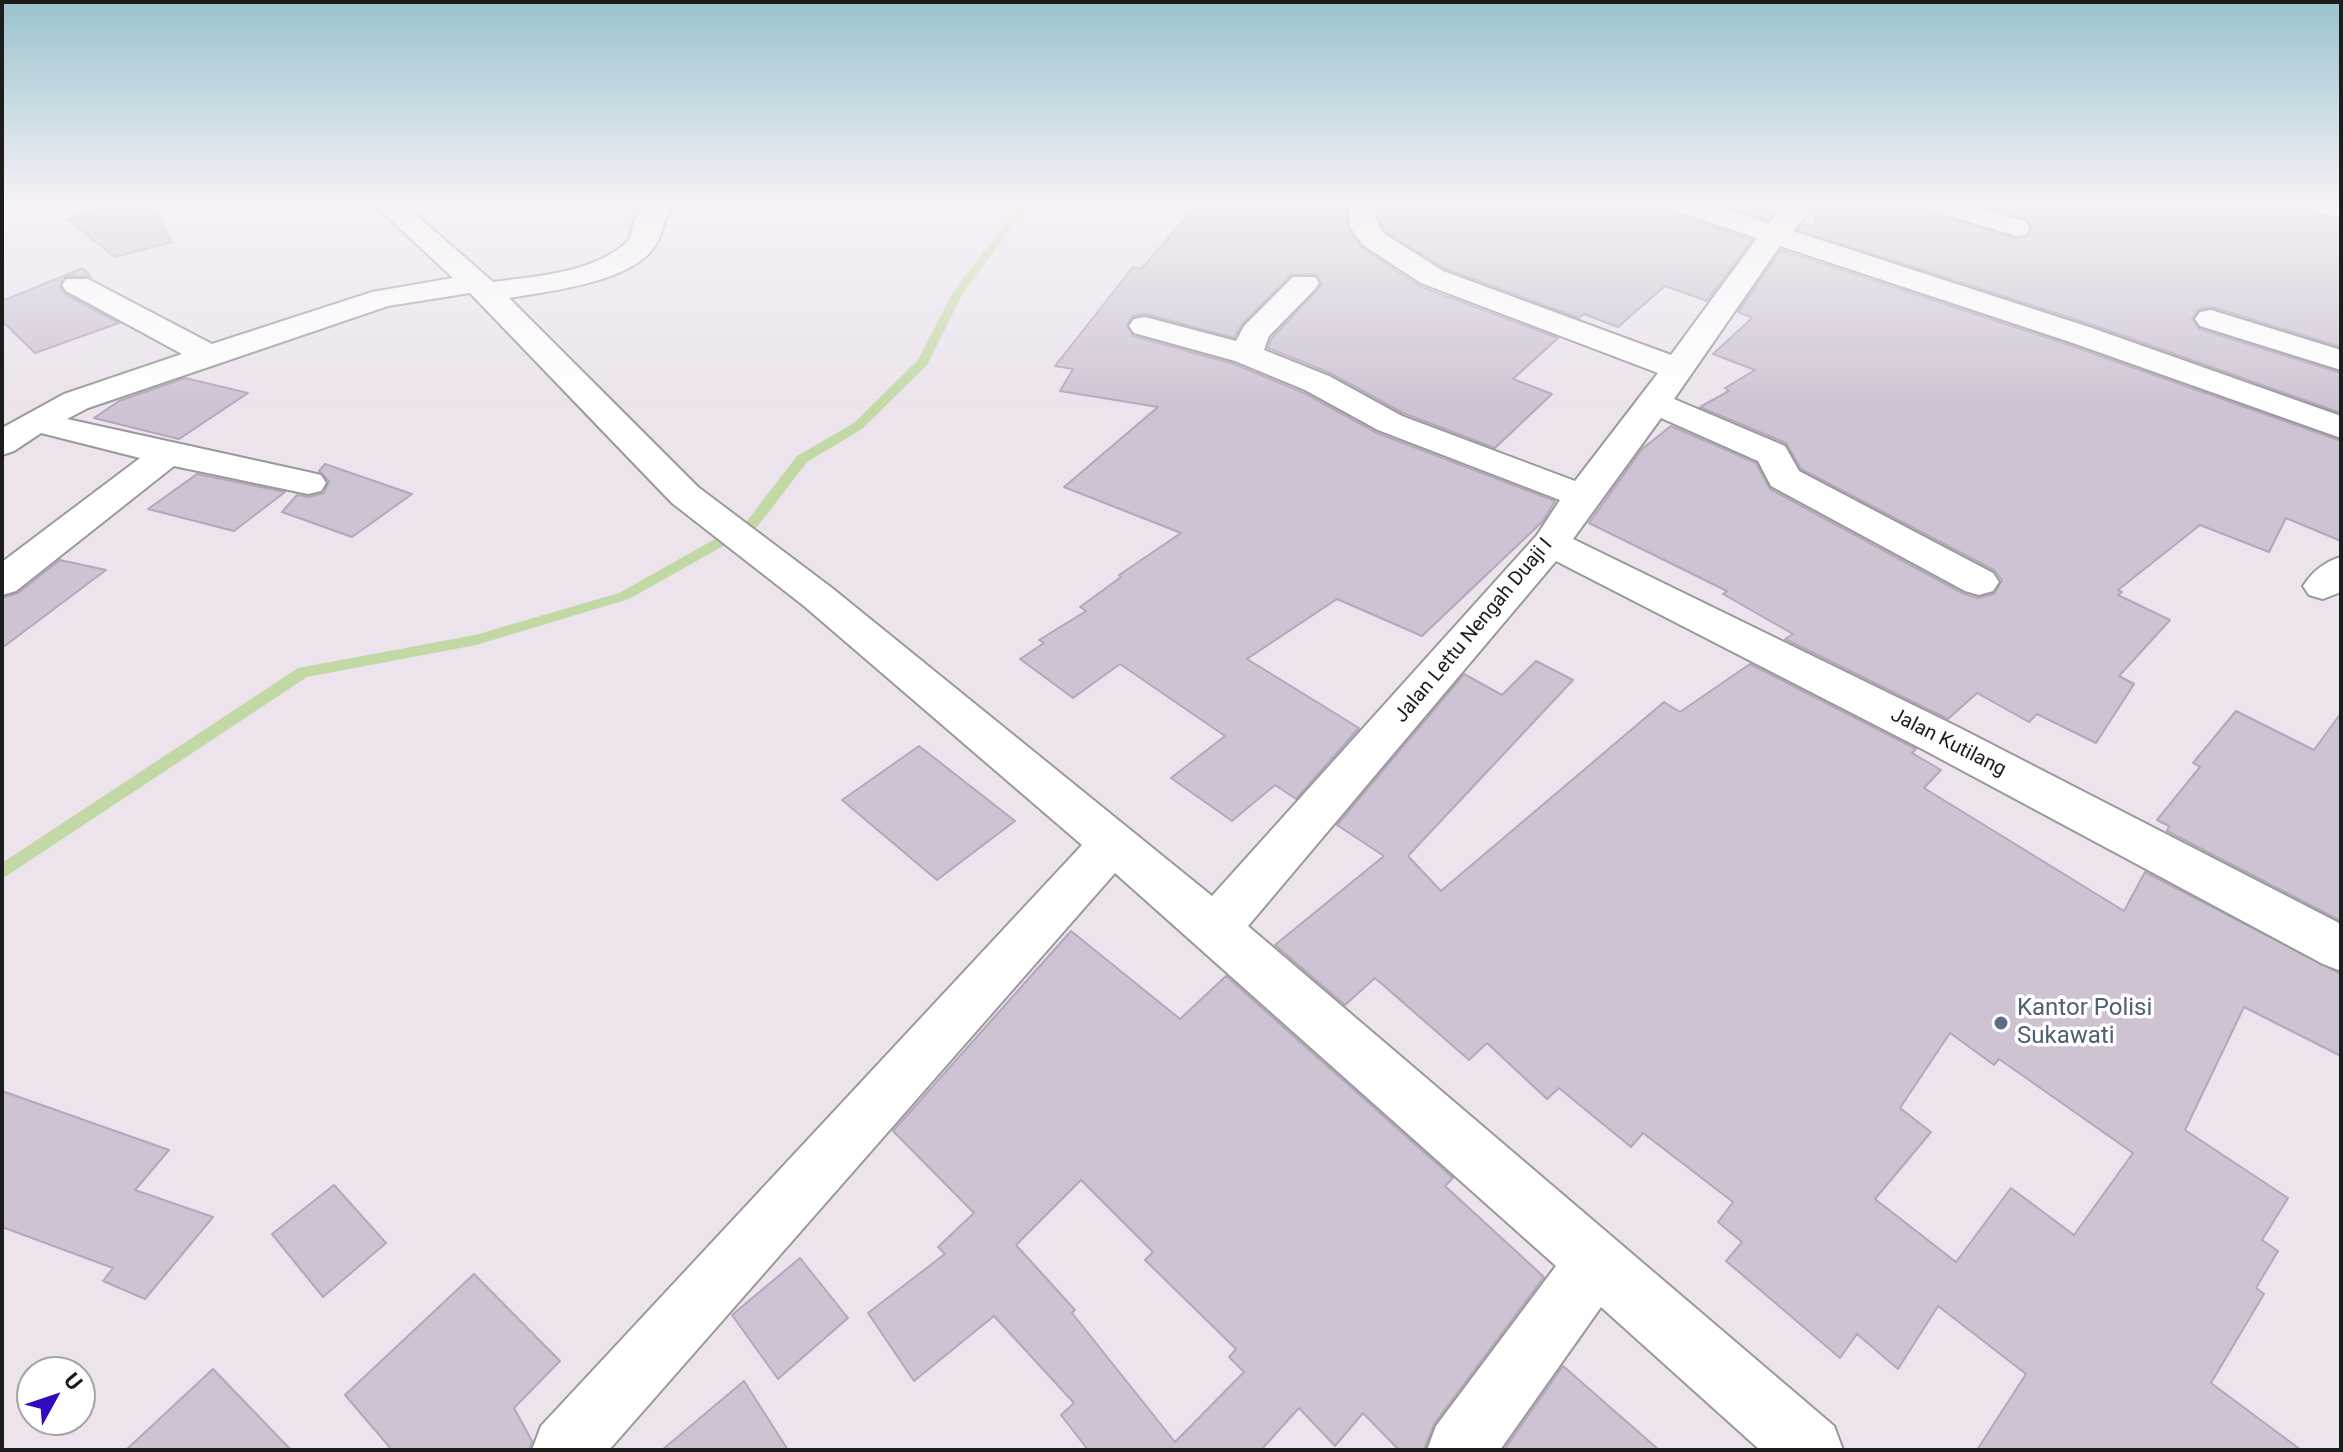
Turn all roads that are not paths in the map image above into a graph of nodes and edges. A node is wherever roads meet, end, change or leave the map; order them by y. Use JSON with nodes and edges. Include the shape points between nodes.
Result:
{"nodes":[{"id":1,"x":465,"y":273,"type":"edge"},
{"id":2,"x":584,"y":273,"type":"edge"},
{"id":3,"x":1424,"y":273,"type":"edge"},
{"id":4,"x":1745,"y":273,"type":"edge"},
{"id":5,"x":1888,"y":273,"type":"edge"},
{"id":6,"x":1304,"y":283,"type":"dead end"},
{"id":7,"x":77,"y":285,"type":"dead end"},
{"id":8,"x":481,"y":287,"type":"junction"},
{"id":9,"x":2211,"y":319,"type":"dead end"},
{"id":10,"x":1145,"y":326,"type":"dead end"},
{"id":11,"x":1246,"y":354,"type":"junction"},
{"id":12,"x":211,"y":357,"type":"junction"},
{"id":13,"x":2341,"y":360,"type":"edge"},
{"id":14,"x":1677,"y":369,"type":"junction"},
{"id":15,"x":1654,"y":403,"type":"junction"},
{"id":16,"x":35,"y":421,"type":"junction"},
{"id":17,"x":2341,"y":428,"type":"edge"},
{"id":18,"x":2,"y":444,"type":"edge"},
{"id":19,"x":167,"y":454,"type":"junction"},
{"id":20,"x":308,"y":483,"type":"dead end"},
{"id":21,"x":1580,"y":495,"type":"junction"},
{"id":22,"x":1551,"y":543,"type":"junction"},
{"id":23,"x":2,"y":582,"type":"edge"},
{"id":24,"x":1979,"y":582,"type":"dead end"},
{"id":25,"x":1113,"y":843,"type":"junction"},
{"id":26,"x":1215,"y":928,"type":"junction"},
{"id":27,"x":2341,"y":949,"type":"edge"},
{"id":28,"x":1597,"y":1261,"type":"junction"},
{"id":29,"x":565,"y":1450,"type":"edge"},
{"id":30,"x":1460,"y":1450,"type":"edge"},
{"id":31,"x":1810,"y":1450,"type":"edge"}],
"edges":[{"from":1,"to":8,"type":"street"},
{"from":2,"to":8,"type":"street"},
{"from":3,"to":14,"type":"street"},
{"from":4,"to":14,"type":"street","name":"Jalan Lettu Nengah Duaji I"},
{"from":5,"to":17,"type":"street"},
{"from":6,"to":11,"type":"street","via":[[1262,324]]},
{"from":7,"to":12,"type":"street"},
{"from":8,"to":12,"type":"street","via":[[383,298]]},
{"from":8,"to":25,"type":"street","via":[[685,495],[818,597]]},
{"from":9,"to":13,"type":"street"},
{"from":10,"to":11,"type":"street"},
{"from":11,"to":21,"type":"street","via":[[1317,383],[1390,423]]},
{"from":12,"to":16,"type":"street","via":[[76,401]]},
{"from":14,"to":15,"type":"street","name":"Jalan Lettu Nengah Duaji I"},
{"from":15,"to":21,"type":"street","name":"Jalan Lettu Nengah Duaji I"},
{"from":15,"to":24,"type":"street","via":[[1772,454],[1784,478]]},
{"from":16,"to":18,"type":"street"},
{"from":16,"to":19,"type":"street"},
{"from":19,"to":20,"type":"street"},
{"from":19,"to":23,"type":"street"},
{"from":21,"to":22,"type":"street","name":"Jalan Lettu Nengah Duaji I"},
{"from":22,"to":26,"type":"street","name":"Jalan Lettu Nengah Duaji I"},
{"from":22,"to":27,"type":"street","name":"Jalan Kutilang","via":[[1942,739]]},
{"from":25,"to":26,"type":"street"},
{"from":25,"to":29,"type":"street"},
{"from":26,"to":28,"type":"street"},
{"from":28,"to":30,"type":"street"},
{"from":28,"to":31,"type":"street"}]}
